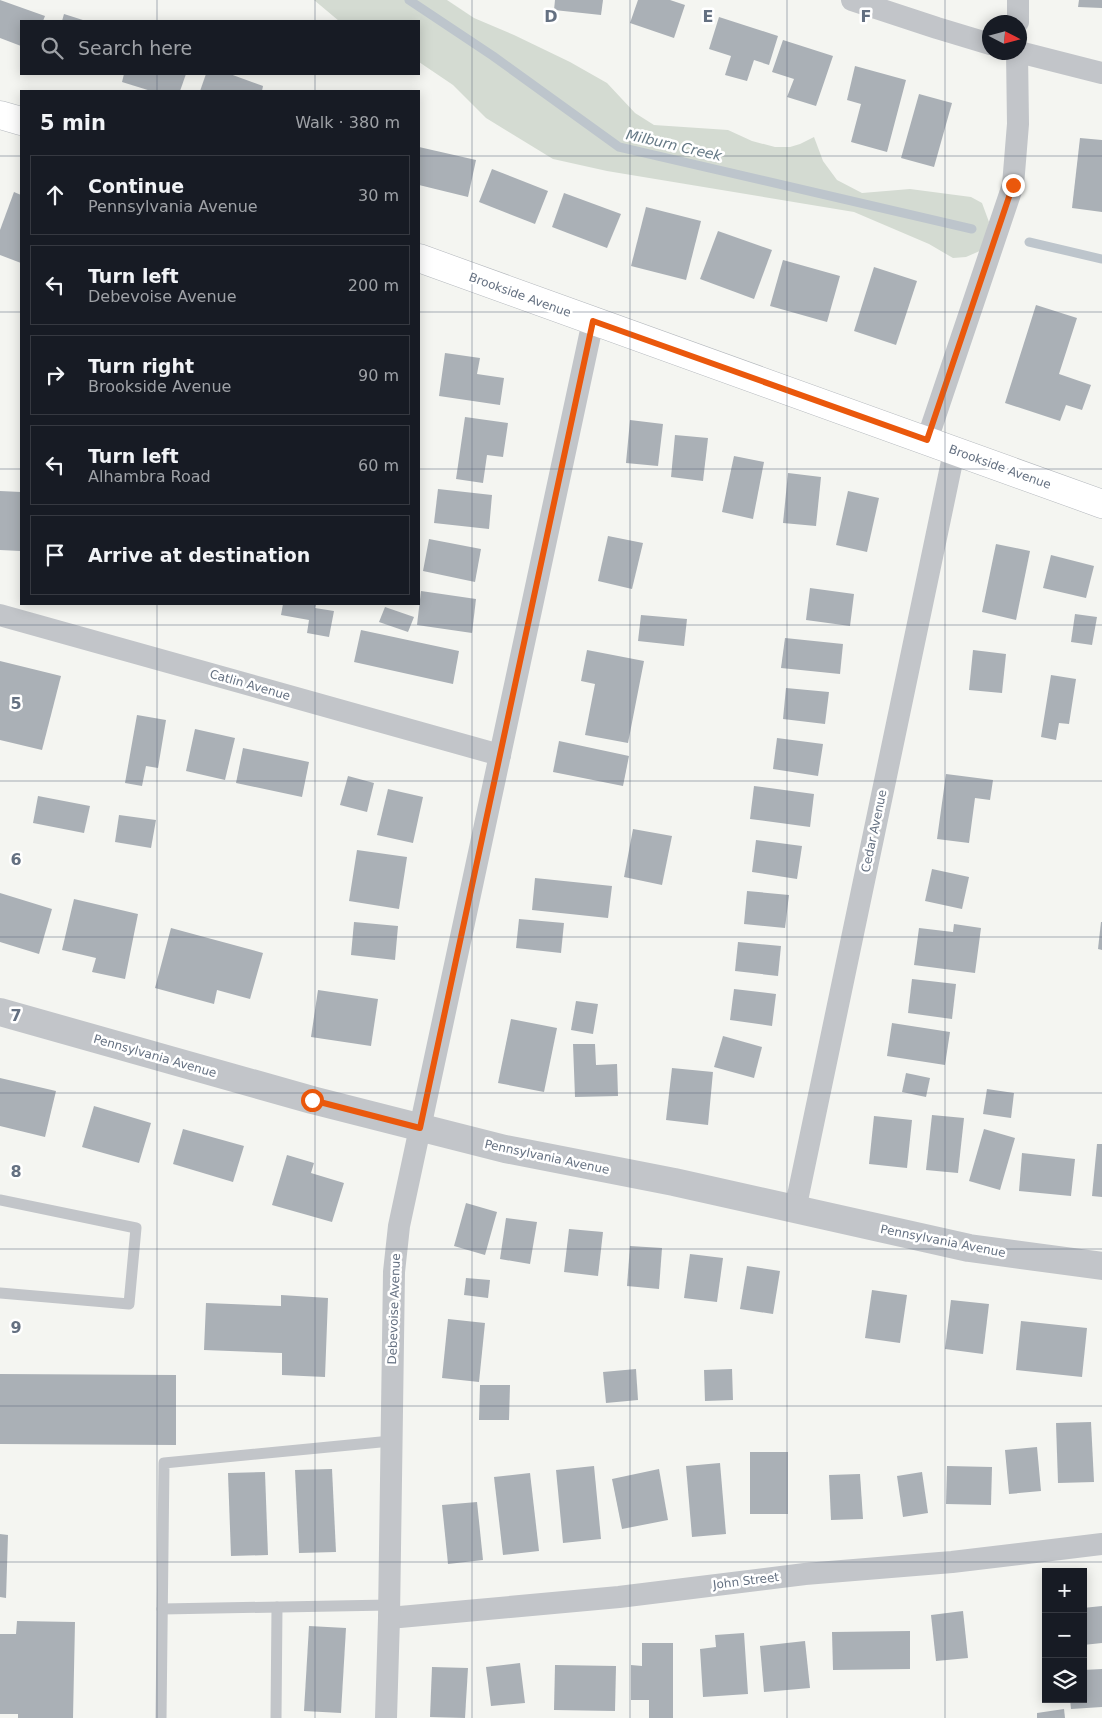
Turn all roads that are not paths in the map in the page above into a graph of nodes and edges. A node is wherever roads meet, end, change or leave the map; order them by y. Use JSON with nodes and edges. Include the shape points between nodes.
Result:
{"nodes":[{"id":1,"x":852,"y":0,"type":"edge"},
{"id":2,"x":1018,"y":0,"type":"edge"},
{"id":3,"x":1018,"y":15,"type":"edge"},
{"id":4,"x":982,"y":42,"type":"edge"},
{"id":5,"x":1027,"y":54,"type":"edge"},
{"id":6,"x":1018,"y":60,"type":"edge"},
{"id":7,"x":1102,"y":73,"type":"edge"},
{"id":8,"x":0,"y":115,"type":"edge"},
{"id":9,"x":20,"y":121,"type":"edge"},
{"id":10,"x":420,"y":258,"type":"edge"},
{"id":11,"x":593,"y":321,"type":"junction"},
{"id":12,"x":927,"y":440,"type":"junction"},
{"id":13,"x":954,"y":452,"type":"junction"},
{"id":14,"x":1102,"y":504,"type":"edge"},
{"id":15,"x":0,"y":615,"type":"edge"},
{"id":16,"x":500,"y":754,"type":"junction"},
{"id":17,"x":0,"y":1012,"type":"edge"},
{"id":18,"x":420,"y":1128,"type":"junction"},
{"id":19,"x":0,"y":1200,"type":"edge"},
{"id":20,"x":795,"y":1210,"type":"junction"},
{"id":21,"x":1102,"y":1266,"type":"edge"},
{"id":22,"x":0,"y":1293,"type":"edge"},
{"id":23,"x":391,"y":1441,"type":"junction"},
{"id":24,"x":1102,"y":1544,"type":"edge"},
{"id":25,"x":277,"y":1607,"type":"junction"},
{"id":26,"x":162,"y":1609,"type":"junction"},
{"id":27,"x":389,"y":1611,"type":"junction"},
{"id":28,"x":161,"y":1718,"type":"edge"},
{"id":29,"x":276,"y":1718,"type":"edge"},
{"id":30,"x":386,"y":1718,"type":"edge"}],
"edges":[{"from":1,"to":4,"type":"street"},
{"from":2,"to":3,"type":"street"},
{"from":5,"to":7,"type":"street"},
{"from":6,"to":12,"type":"street","via":[[1018,124],[1013,185]]},
{"from":8,"to":9,"type":"main road"},
{"from":10,"to":11,"type":"main road","name":"Brookside Avenue"},
{"from":11,"to":12,"type":"main road","name":"Brookside Avenue"},
{"from":11,"to":16,"type":"street","name":"Debevoise Avenue"},
{"from":12,"to":13,"type":"main road","name":"Brookside Avenue"},
{"from":13,"to":14,"type":"main road","name":"Brookside Avenue"},
{"from":13,"to":20,"type":"street","name":"Cedar Avenue"},
{"from":15,"to":16,"type":"street","name":"Catlin Avenue"},
{"from":16,"to":18,"type":"street","name":"Debevoise Avenue"},
{"from":17,"to":18,"type":"street","name":"Pennsylvania Avenue"},
{"from":18,"to":20,"type":"street","name":"Pennsylvania Avenue","via":[[505,1150],[674,1182]]},
{"from":18,"to":23,"type":"street","name":"Debevoise Avenue","via":[[399,1226],[394,1272]]},
{"from":19,"to":22,"type":"lane","via":[[136,1228],[129,1304]]},
{"from":20,"to":21,"type":"street","name":"Pennsylvania Avenue","via":[[969,1248]]},
{"from":23,"to":26,"type":"lane","via":[[164,1463]]},
{"from":23,"to":27,"type":"street","name":"Debevoise Avenue"},
{"from":24,"to":27,"type":"street","name":"John Street","via":[[952,1562],[805,1574],[619,1597]]},
{"from":25,"to":26,"type":"lane"},
{"from":25,"to":27,"type":"lane"},
{"from":25,"to":29,"type":"lane"},
{"from":26,"to":28,"type":"lane"},
{"from":27,"to":30,"type":"street","name":"Debevoise Avenue"}]}
